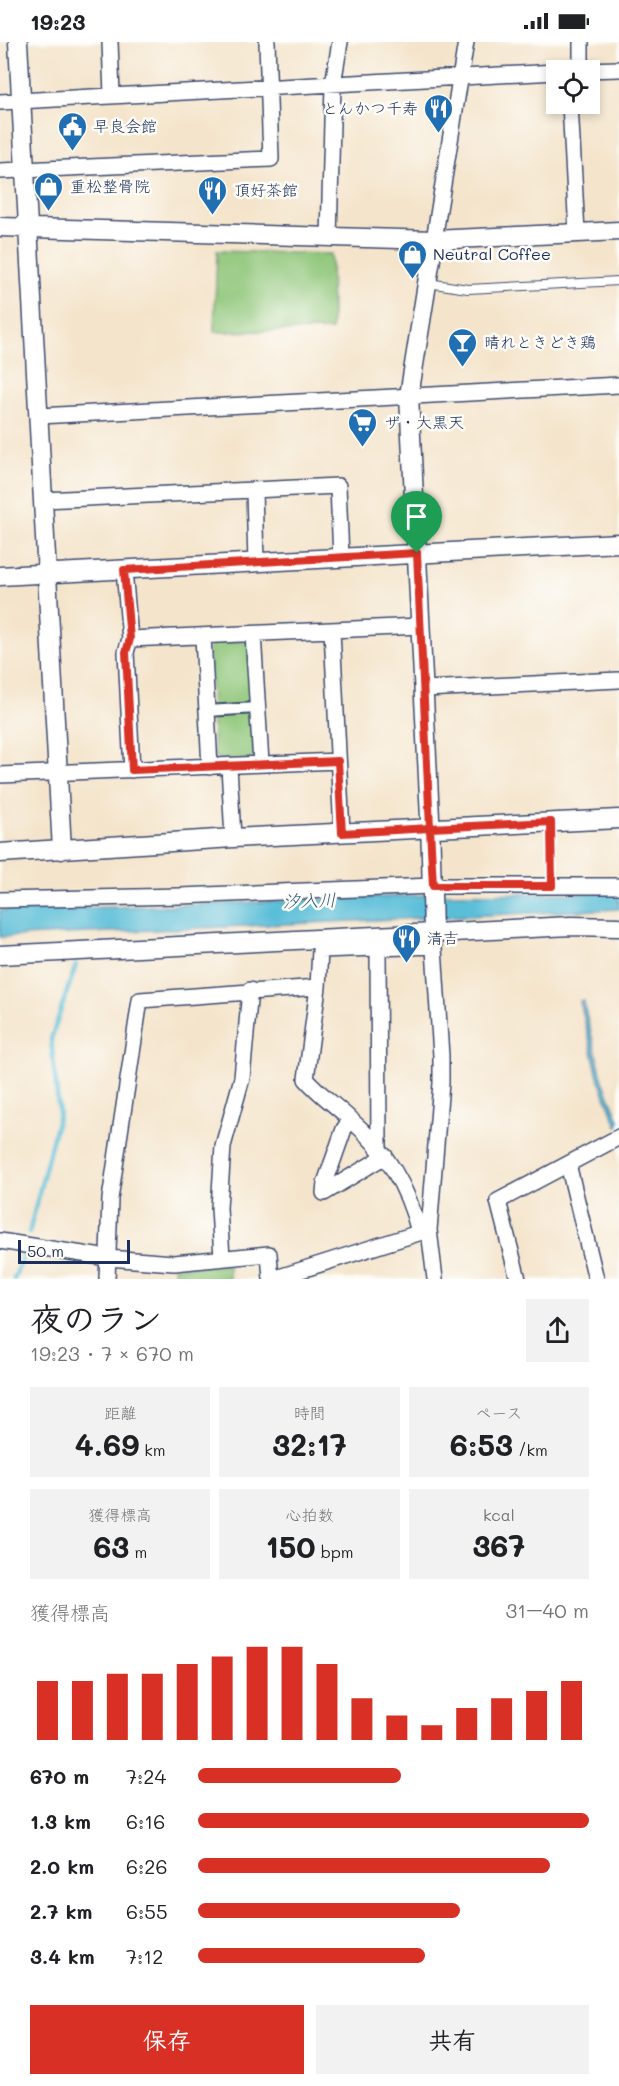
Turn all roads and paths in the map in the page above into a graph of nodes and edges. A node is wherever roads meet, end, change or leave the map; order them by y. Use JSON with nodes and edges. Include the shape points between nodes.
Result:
{"nodes":[{"id":1,"x":18,"y":42,"type":"edge"},
{"id":2,"x":110,"y":42,"type":"edge"},
{"id":3,"x":267,"y":42,"type":"edge"},
{"id":4,"x":340,"y":42,"type":"edge"},
{"id":5,"x":466,"y":42,"type":"edge"},
{"id":6,"x":581,"y":42,"type":"edge"},
{"id":7,"x":582,"y":60,"type":"edge"},
{"id":8,"x":619,"y":69,"type":"edge"},
{"id":9,"x":600,"y":70,"type":"edge"},
{"id":10,"x":546,"y":73,"type":"edge"},
{"id":11,"x":460,"y":77,"type":"junction"},
{"id":12,"x":333,"y":84,"type":"junction"},
{"id":13,"x":269,"y":88,"type":"junction"},
{"id":14,"x":112,"y":95,"type":"junction"},
{"id":15,"x":20,"y":101,"type":"junction"},
{"id":16,"x":0,"y":102,"type":"edge"},
{"id":17,"x":571,"y":114,"type":"edge"},
{"id":18,"x":0,"y":171,"type":"edge"},
{"id":19,"x":25,"y":171,"type":"junction"},
{"id":20,"x":0,"y":227,"type":"edge"},
{"id":21,"x":28,"y":228,"type":"junction"},
{"id":22,"x":619,"y":231,"type":"edge"},
{"id":23,"x":577,"y":233,"type":"junction"},
{"id":24,"x":329,"y":238,"type":"junction"},
{"id":25,"x":434,"y":240,"type":"junction"},
{"id":26,"x":619,"y":281,"type":"edge"},
{"id":27,"x":428,"y":283,"type":"junction"},
{"id":28,"x":619,"y":385,"type":"edge"},
{"id":29,"x":409,"y":396,"type":"junction"},
{"id":30,"x":39,"y":416,"type":"junction"},
{"id":31,"x":254,"y":490,"type":"junction"},
{"id":32,"x":44,"y":500,"type":"junction"},
{"id":33,"x":619,"y":543,"type":"edge"},
{"id":34,"x":417,"y":553,"type":"junction"},
{"id":35,"x":341,"y":558,"type":"junction"},
{"id":36,"x":256,"y":562,"type":"junction"},
{"id":37,"x":124,"y":570,"type":"junction"},
{"id":38,"x":47,"y":574,"type":"junction"},
{"id":39,"x":0,"y":576,"type":"edge"},
{"id":40,"x":420,"y":626,"type":"junction"},
{"id":41,"x":332,"y":631,"type":"junction"},
{"id":42,"x":253,"y":634,"type":"junction"},
{"id":43,"x":203,"y":637,"type":"junction"},
{"id":44,"x":130,"y":639,"type":"junction"},
{"id":45,"x":619,"y":680,"type":"edge"},
{"id":46,"x":424,"y":689,"type":"junction"},
{"id":47,"x":257,"y":708,"type":"junction"},
{"id":48,"x":207,"y":711,"type":"junction"},
{"id":49,"x":338,"y":761,"type":"junction"},
{"id":50,"x":261,"y":763,"type":"junction"},
{"id":51,"x":229,"y":766,"type":"junction"},
{"id":52,"x":210,"y":767,"type":"junction"},
{"id":53,"x":132,"y":770,"type":"junction"},
{"id":54,"x":57,"y":773,"type":"junction"},
{"id":55,"x":0,"y":775,"type":"edge"},
{"id":56,"x":619,"y":819,"type":"edge"},
{"id":57,"x":551,"y":822,"type":"junction"},
{"id":58,"x":430,"y":828,"type":"junction"},
{"id":59,"x":342,"y":833,"type":"junction"},
{"id":60,"x":233,"y":838,"type":"junction"},
{"id":61,"x":62,"y":850,"type":"junction"},
{"id":62,"x":0,"y":853,"type":"edge"},
{"id":63,"x":619,"y":885,"type":"edge"},
{"id":64,"x":433,"y":886,"type":"junction"},
{"id":65,"x":552,"y":886,"type":"junction"},
{"id":66,"x":0,"y":900,"type":"edge"},
{"id":67,"x":619,"y":927,"type":"edge"},
{"id":68,"x":434,"y":940,"type":"junction"},
{"id":69,"x":378,"y":948,"type":"junction"},
{"id":70,"x":0,"y":955,"type":"edge"},
{"id":71,"x":318,"y":987,"type":"junction"},
{"id":72,"x":250,"y":990,"type":"junction"},
{"id":73,"x":351,"y":1119,"type":"junction"},
{"id":74,"x":619,"y":1137,"type":"edge"},
{"id":75,"x":382,"y":1152,"type":"junction"},
{"id":76,"x":568,"y":1164,"type":"junction"},
{"id":77,"x":424,"y":1231,"type":"junction"},
{"id":78,"x":0,"y":1241,"type":"edge"},
{"id":79,"x":108,"y":1258,"type":"junction"},
{"id":80,"x":222,"y":1258,"type":"junction"},
{"id":81,"x":107,"y":1279,"type":"edge"},
{"id":82,"x":272,"y":1279,"type":"edge"},
{"id":83,"x":435,"y":1279,"type":"edge"},
{"id":84,"x":518,"y":1279,"type":"edge"},
{"id":85,"x":596,"y":1279,"type":"edge"}],
"edges":[{"from":1,"to":15,"type":"street"},
{"from":2,"to":14,"type":"street"},
{"from":3,"to":13,"type":"street"},
{"from":4,"to":12,"type":"street"},
{"from":5,"to":11,"type":"street"},
{"from":6,"to":7,"type":"street"},
{"from":8,"to":9,"type":"street"},
{"from":10,"to":11,"type":"street"},
{"from":11,"to":12,"type":"street"},
{"from":11,"to":25,"type":"street"},
{"from":12,"to":13,"type":"street"},
{"from":12,"to":24,"type":"street"},
{"from":13,"to":14,"type":"street"},
{"from":13,"to":19,"type":"street","via":[[271,159]]},
{"from":14,"to":15,"type":"street"},
{"from":15,"to":16,"type":"street"},
{"from":15,"to":19,"type":"street"},
{"from":17,"to":23,"type":"street"},
{"from":18,"to":19,"type":"street"},
{"from":19,"to":21,"type":"street"},
{"from":20,"to":21,"type":"street"},
{"from":21,"to":24,"type":"street"},
{"from":21,"to":30,"type":"street"},
{"from":22,"to":23,"type":"street"},
{"from":23,"to":25,"type":"street"},
{"from":24,"to":25,"type":"street"},
{"from":25,"to":27,"type":"street"},
{"from":26,"to":27,"type":"lane","via":[[468,289]]},
{"from":27,"to":29,"type":"street"},
{"from":28,"to":29,"type":"street"},
{"from":29,"to":30,"type":"street"},
{"from":29,"to":34,"type":"street"},
{"from":30,"to":32,"type":"street"},
{"from":31,"to":32,"type":"street"},
{"from":31,"to":35,"type":"street","via":[[338,486]]},
{"from":31,"to":36,"type":"street"},
{"from":32,"to":38,"type":"street"},
{"from":33,"to":34,"type":"street"},
{"from":34,"to":35,"type":"street"},
{"from":34,"to":40,"type":"street"},
{"from":35,"to":36,"type":"street"},
{"from":36,"to":37,"type":"street"},
{"from":37,"to":38,"type":"street"},
{"from":37,"to":44,"type":"street"},
{"from":38,"to":39,"type":"street"},
{"from":38,"to":54,"type":"street"},
{"from":40,"to":41,"type":"street"},
{"from":40,"to":46,"type":"street"},
{"from":41,"to":42,"type":"street"},
{"from":41,"to":49,"type":"street"},
{"from":42,"to":43,"type":"street"},
{"from":42,"to":47,"type":"street"},
{"from":43,"to":44,"type":"street"},
{"from":43,"to":48,"type":"street"},
{"from":44,"to":53,"type":"street","via":[[126,652]]},
{"from":45,"to":46,"type":"street"},
{"from":46,"to":58,"type":"street"},
{"from":47,"to":48,"type":"street"},
{"from":47,"to":50,"type":"street"},
{"from":48,"to":52,"type":"street"},
{"from":49,"to":50,"type":"street"},
{"from":49,"to":59,"type":"street"},
{"from":50,"to":51,"type":"street"},
{"from":51,"to":52,"type":"street"},
{"from":51,"to":60,"type":"street"},
{"from":52,"to":53,"type":"street"},
{"from":53,"to":54,"type":"street"},
{"from":54,"to":55,"type":"street"},
{"from":54,"to":61,"type":"street"},
{"from":56,"to":57,"type":"street"},
{"from":57,"to":58,"type":"street"},
{"from":57,"to":65,"type":"path"},
{"from":58,"to":59,"type":"street"},
{"from":58,"to":64,"type":"street"},
{"from":59,"to":60,"type":"street"},
{"from":60,"to":61,"type":"street"},
{"from":61,"to":62,"type":"street"},
{"from":63,"to":65,"type":"street"},
{"from":64,"to":65,"type":"street"},
{"from":64,"to":66,"type":"street"},
{"from":64,"to":68,"type":"street"},
{"from":67,"to":68,"type":"street","via":[[571,926]]},
{"from":68,"to":69,"type":"street"},
{"from":68,"to":70,"type":"street"},
{"from":68,"to":77,"type":"street","via":[[441,1083]]},
{"from":69,"to":71,"type":"street","via":[[320,950]]},
{"from":69,"to":75,"type":"street"},
{"from":71,"to":72,"type":"street"},
{"from":71,"to":73,"type":"street","via":[[306,1079]]},
{"from":72,"to":79,"type":"street","via":[[140,1000],[110,1199]]},
{"from":72,"to":80,"type":"street","via":[[242,1078],[223,1146],[219,1208]]},
{"from":73,"to":75,"type":"street"},
{"from":73,"to":75,"type":"street","via":[[344,1129],[324,1193]]},
{"from":74,"to":76,"type":"street"},
{"from":75,"to":77,"type":"street"},
{"from":76,"to":84,"type":"street","via":[[498,1201]]},
{"from":76,"to":85,"type":"street"},
{"from":77,"to":82,"type":"street"},
{"from":77,"to":83,"type":"street"},
{"from":78,"to":79,"type":"street"},
{"from":79,"to":80,"type":"street","via":[[174,1263]]},
{"from":79,"to":81,"type":"street"},
{"from":80,"to":82,"type":"street","via":[[269,1254]]}]}
